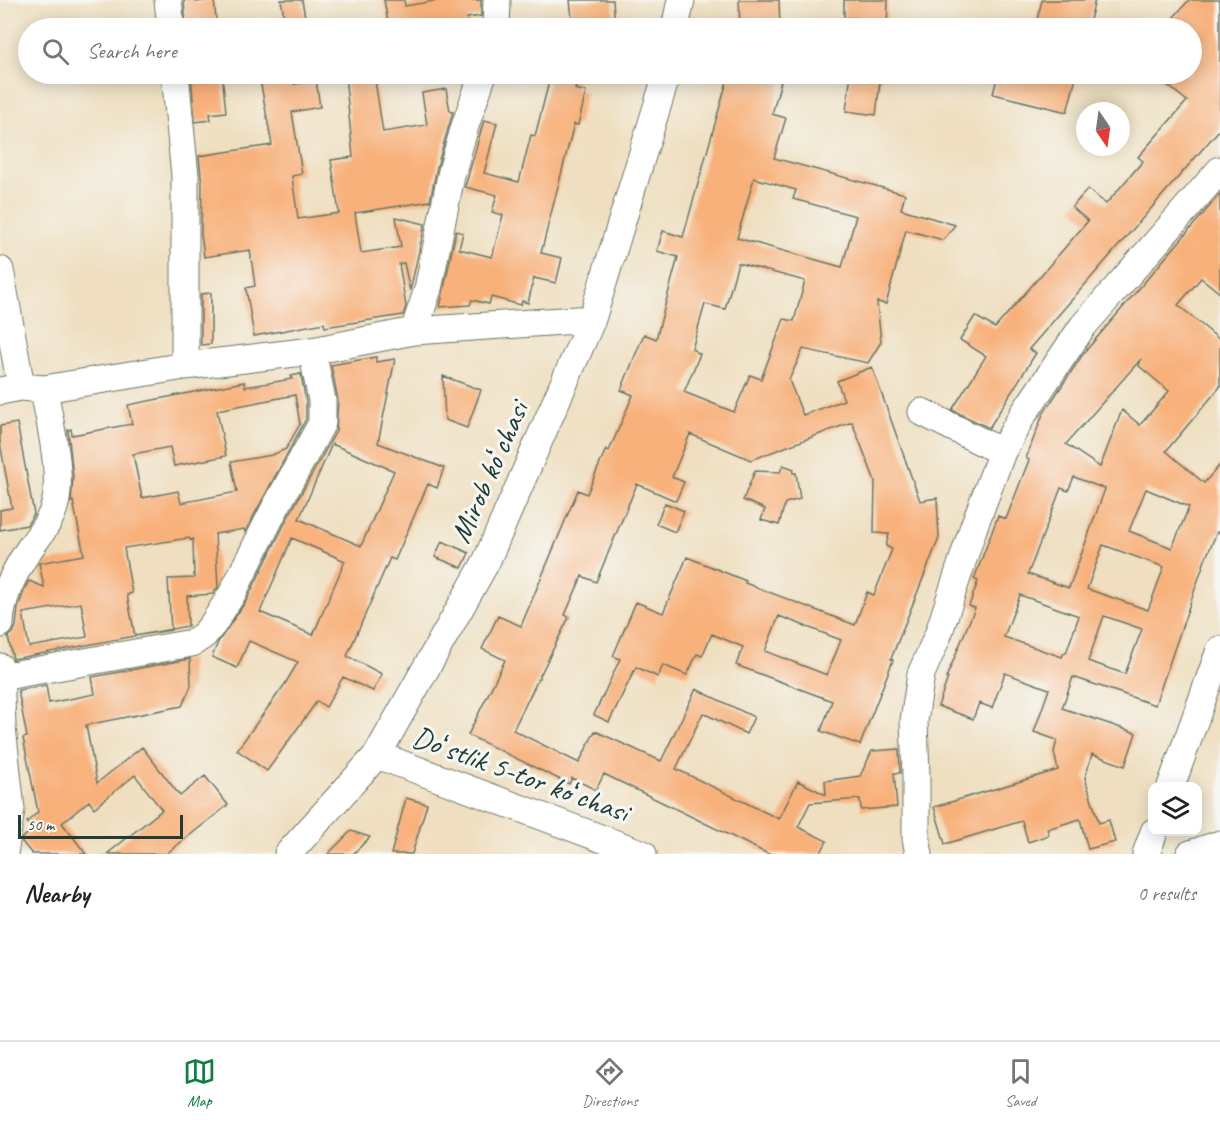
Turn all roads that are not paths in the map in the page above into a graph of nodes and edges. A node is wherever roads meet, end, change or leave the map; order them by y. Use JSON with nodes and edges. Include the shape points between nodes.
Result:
{"nodes":[{"id":1,"x":168,"y":0,"type":"edge"},
{"id":2,"x":497,"y":0,"type":"edge"},
{"id":3,"x":681,"y":0,"type":"edge"},
{"id":4,"x":170,"y":18,"type":"edge"},
{"id":5,"x":496,"y":18,"type":"edge"},
{"id":6,"x":677,"y":18,"type":"edge"},
{"id":7,"x":176,"y":84,"type":"edge"},
{"id":8,"x":480,"y":84,"type":"edge"},
{"id":9,"x":664,"y":84,"type":"edge"},
{"id":10,"x":1220,"y":170,"type":"edge"},
{"id":11,"x":0,"y":270,"type":"edge"},
{"id":12,"x":592,"y":319,"type":"junction"},
{"id":13,"x":414,"y":331,"type":"junction"},
{"id":14,"x":312,"y":351,"type":"junction"},
{"id":15,"x":185,"y":366,"type":"junction"},
{"id":16,"x":22,"y":389,"type":"edge"},
{"id":17,"x":922,"y":412,"type":"dead end"},
{"id":18,"x":1002,"y":452,"type":"junction"},
{"id":19,"x":0,"y":624,"type":"edge"},
{"id":20,"x":1220,"y":650,"type":"edge"},
{"id":21,"x":0,"y":667,"type":"edge"},
{"id":22,"x":0,"y":677,"type":"edge"},
{"id":23,"x":377,"y":755,"type":"junction"},
{"id":24,"x":1172,"y":782,"type":"edge"},
{"id":25,"x":1152,"y":836,"type":"edge"},
{"id":26,"x":1220,"y":844,"type":"edge"},
{"id":27,"x":4,"y":854,"type":"edge"},
{"id":28,"x":288,"y":854,"type":"edge"},
{"id":29,"x":643,"y":854,"type":"edge"},
{"id":30,"x":919,"y":854,"type":"edge"},
{"id":31,"x":1146,"y":854,"type":"edge"},
{"id":32,"x":1190,"y":854,"type":"edge"}],
"edges":[{"from":1,"to":4,"type":"street"},
{"from":2,"to":5,"type":"street"},
{"from":3,"to":6,"type":"street"},
{"from":7,"to":15,"type":"street","via":[[185,176]]},
{"from":8,"to":13,"type":"street","via":[[452,171],[428,289]]},
{"from":9,"to":12,"type":"street","name":"Mirob koʻchasi"},
{"from":10,"to":18,"type":"street","via":[[1083,326]]},
{"from":11,"to":16,"type":"street"},
{"from":12,"to":13,"type":"street"},
{"from":12,"to":23,"type":"street","name":"Mirob koʻchasi","via":[[486,562]]},
{"from":13,"to":14,"type":"street"},
{"from":14,"to":15,"type":"street"},
{"from":14,"to":22,"type":"street","via":[[322,400],[322,423],[232,594],[204,635],[192,643]]},
{"from":15,"to":16,"type":"street"},
{"from":16,"to":19,"type":"street","via":[[56,464],[56,502],[11,583]]},
{"from":17,"to":18,"type":"street"},
{"from":18,"to":30,"type":"street","via":[[921,674],[914,721]]},
{"from":20,"to":24,"type":"street"},
{"from":21,"to":22,"type":"street"},
{"from":22,"to":27,"type":"street","via":[[11,809]]},
{"from":23,"to":28,"type":"street","name":"Mirob koʻchasi"},
{"from":23,"to":29,"type":"street","name":"Doʻstlik 5-tor koʻchasi"},
{"from":25,"to":31,"type":"street"},
{"from":26,"to":32,"type":"street"}]}
